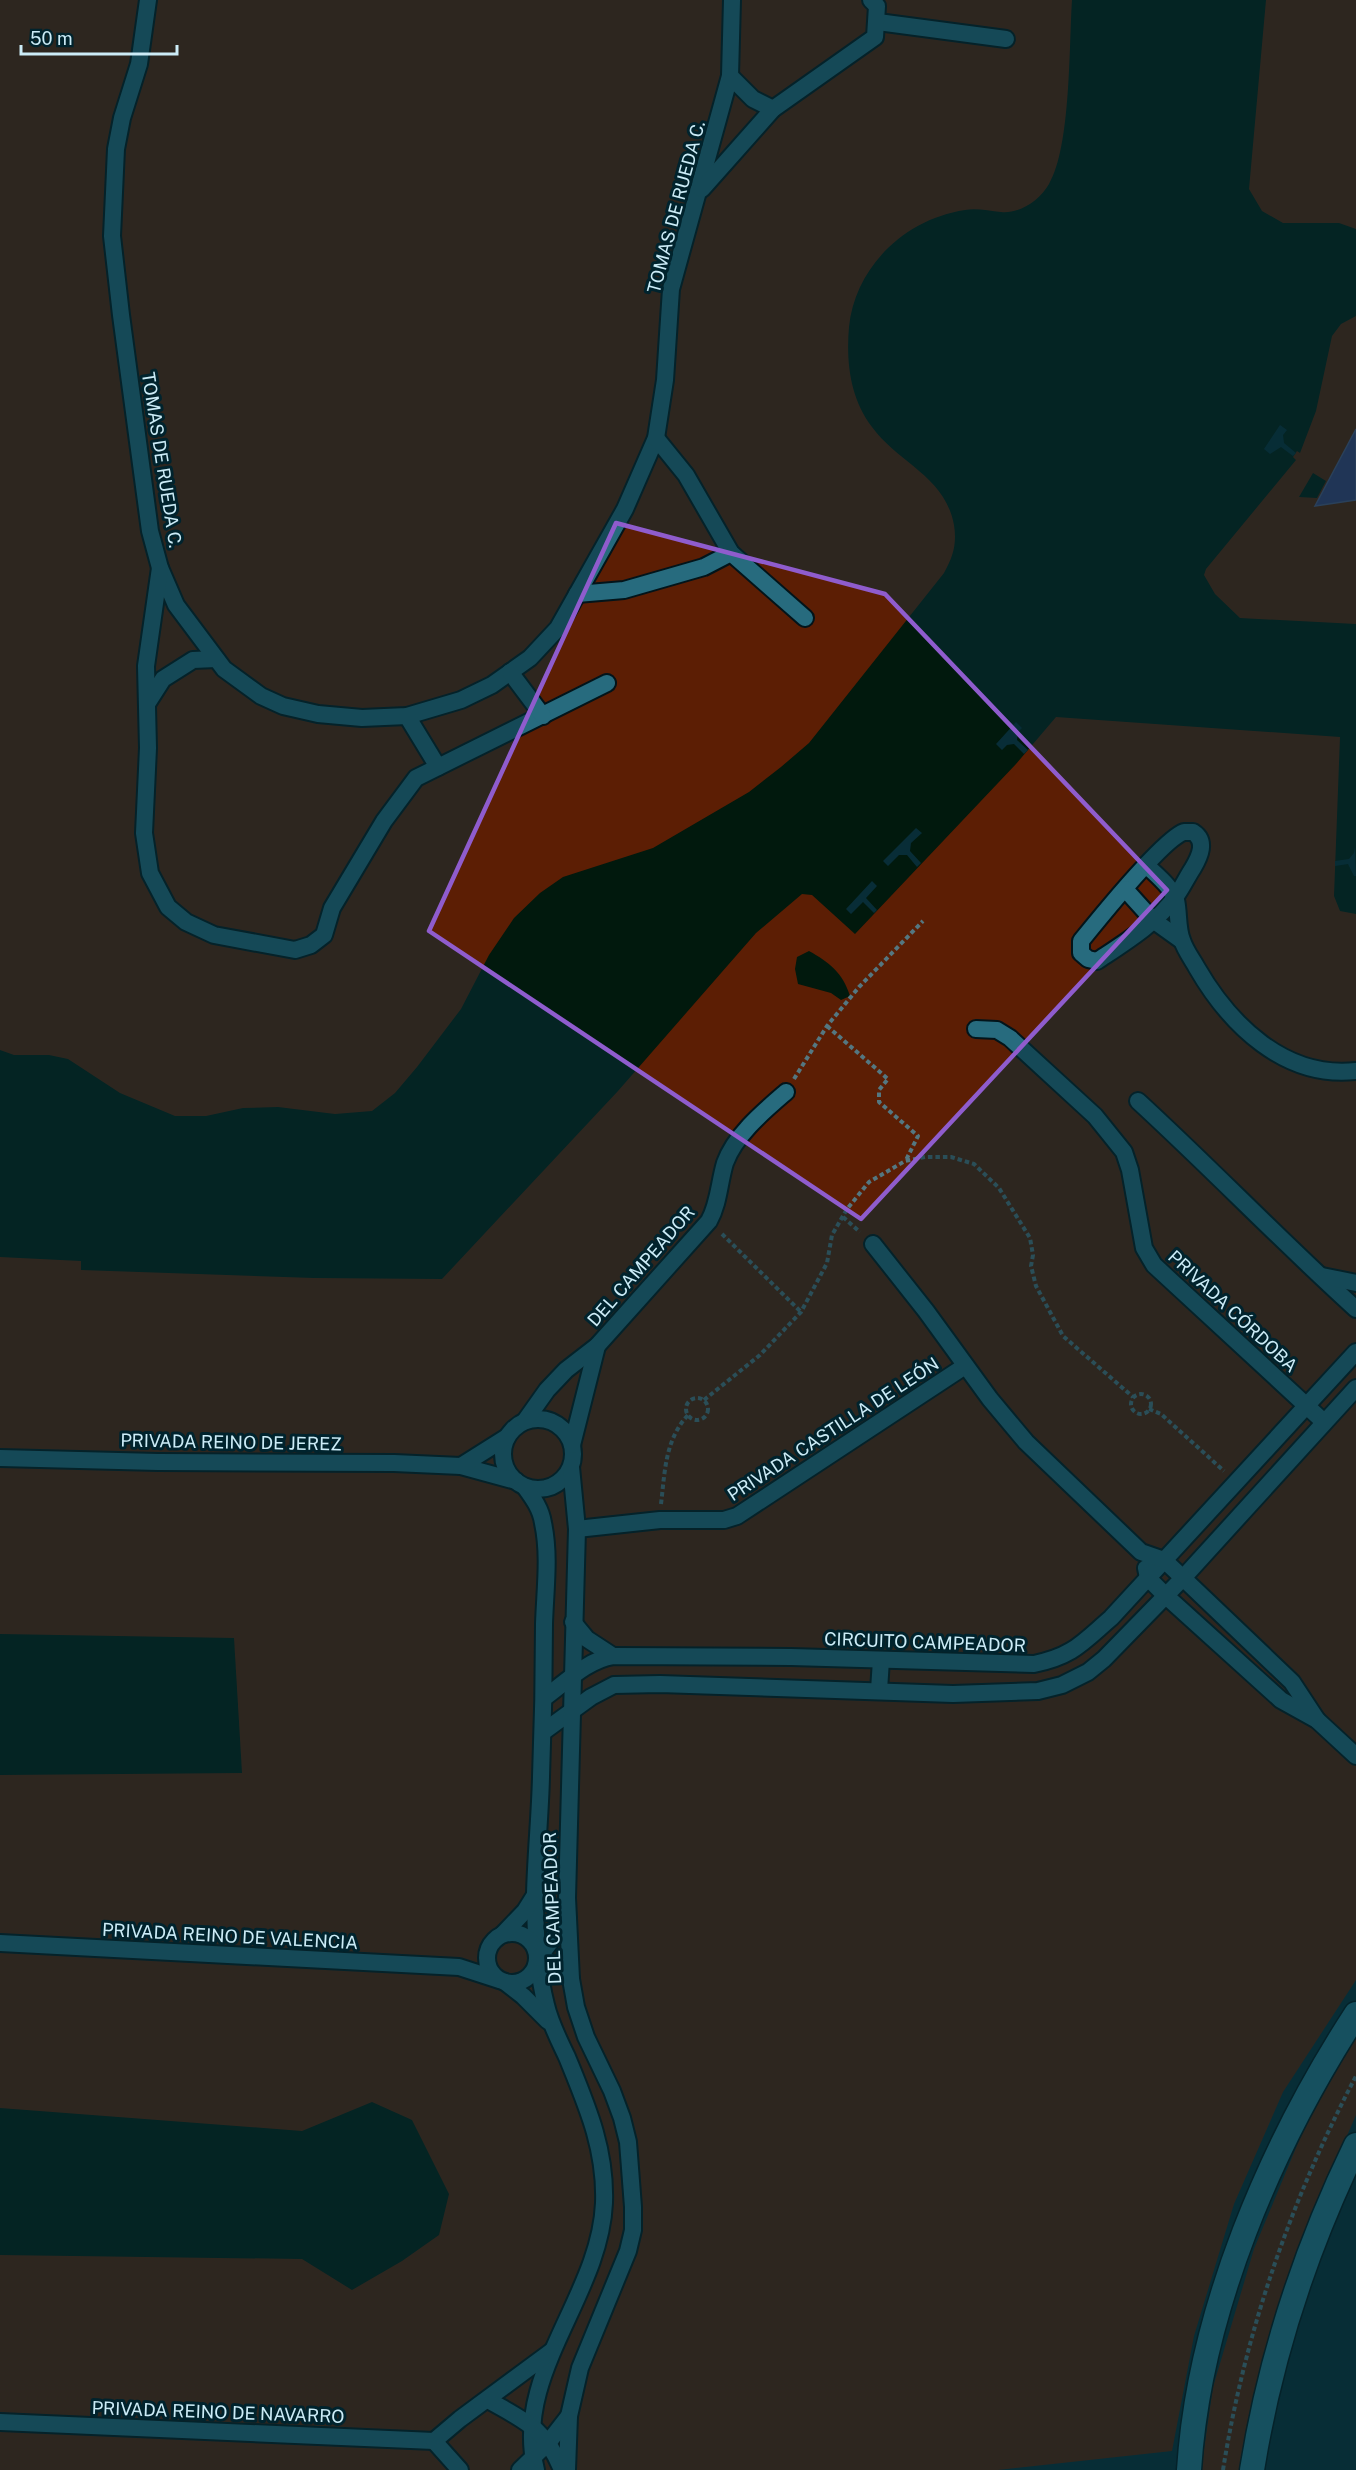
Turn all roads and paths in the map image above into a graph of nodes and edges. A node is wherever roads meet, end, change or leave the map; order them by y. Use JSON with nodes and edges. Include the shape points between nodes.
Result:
{"nodes":[{"id":1,"x":148,"y":0,"type":"edge"},
{"id":2,"x":732,"y":0,"type":"edge"},
{"id":3,"x":871,"y":0,"type":"edge"},
{"id":4,"x":878,"y":22,"type":"junction"},
{"id":5,"x":1006,"y":39,"type":"dead end"},
{"id":6,"x":730,"y":76,"type":"junction"},
{"id":7,"x":773,"y":109,"type":"junction"},
{"id":8,"x":700,"y":192,"type":"junction"},
{"id":9,"x":656,"y":438,"type":"junction"},
{"id":10,"x":731,"y":553,"type":"junction"},
{"id":11,"x":160,"y":568,"type":"junction"},
{"id":12,"x":577,"y":594,"type":"junction"},
{"id":13,"x":805,"y":618,"type":"dead end"},
{"id":14,"x":216,"y":659,"type":"junction"},
{"id":15,"x":510,"y":672,"type":"junction"},
{"id":16,"x":607,"y":683,"type":"dead end"},
{"id":17,"x":147,"y":705,"type":"junction"},
{"id":18,"x":407,"y":716,"type":"junction"},
{"id":19,"x":543,"y":716,"type":"junction"},
{"id":20,"x":438,"y":767,"type":"junction"},
{"id":21,"x":1146,"y":865,"type":"junction"},
{"id":22,"x":1125,"y":889,"type":"junction"},
{"id":23,"x":1175,"y":897,"type":"junction"},
{"id":24,"x":1153,"y":920,"type":"junction"},
{"id":25,"x":923,"y":921,"type":"dead end"},
{"id":26,"x":1181,"y":940,"type":"junction"},
{"id":27,"x":827,"y":1026,"type":"junction"},
{"id":28,"x":976,"y":1029,"type":"dead end"},
{"id":29,"x":1356,"y":1071,"type":"edge"},
{"id":30,"x":786,"y":1092,"type":"joint"},
{"id":31,"x":1138,"y":1101,"type":"dead end"},
{"id":32,"x":905,"y":1161,"type":"junction"},
{"id":33,"x":709,"y":1221,"type":"junction"},
{"id":34,"x":873,"y":1244,"type":"dead end"},
{"id":35,"x":1318,"y":1275,"type":"junction"},
{"id":36,"x":1356,"y":1283,"type":"edge"},
{"id":37,"x":1356,"y":1309,"type":"edge"},
{"id":38,"x":801,"y":1312,"type":"junction"},
{"id":39,"x":597,"y":1346,"type":"junction"},
{"id":40,"x":1356,"y":1352,"type":"edge"},
{"id":41,"x":965,"y":1366,"type":"junction"},
{"id":42,"x":1356,"y":1388,"type":"edge"},
{"id":43,"x":1133,"y":1397,"type":"junction"},
{"id":44,"x":704,"y":1400,"type":"junction"},
{"id":45,"x":1305,"y":1405,"type":"junction"},
{"id":46,"x":1149,"y":1409,"type":"junction"},
{"id":47,"x":688,"y":1415,"type":"junction"},
{"id":48,"x":525,"y":1421,"type":"junction"},
{"id":49,"x":1324,"y":1422,"type":"junction"},
{"id":50,"x":507,"y":1437,"type":"junction"},
{"id":51,"x":573,"y":1445,"type":"junction"},
{"id":52,"x":0,"y":1458,"type":"edge"},
{"id":53,"x":461,"y":1466,"type":"junction"},
{"id":54,"x":571,"y":1467,"type":"junction"},
{"id":55,"x":1236,"y":1481,"type":"junction"},
{"id":56,"x":520,"y":1484,"type":"junction"},
{"id":57,"x":660,"y":1520,"type":"junction"},
{"id":58,"x":577,"y":1529,"type":"junction"},
{"id":59,"x":1142,"y":1552,"type":"junction"},
{"id":60,"x":1164,"y":1560,"type":"junction"},
{"id":61,"x":1148,"y":1578,"type":"junction"},
{"id":62,"x":1183,"y":1578,"type":"junction"},
{"id":63,"x":1166,"y":1596,"type":"junction"},
{"id":64,"x":573,"y":1622,"type":"junction"},
{"id":65,"x":1076,"y":1649,"type":"junction"},
{"id":66,"x":612,"y":1656,"type":"junction"},
{"id":67,"x":881,"y":1660,"type":"junction"},
{"id":68,"x":1088,"y":1672,"type":"junction"},
{"id":69,"x":572,"y":1678,"type":"junction"},
{"id":70,"x":879,"y":1690,"type":"junction"},
{"id":71,"x":544,"y":1698,"type":"junction"},
{"id":72,"x":573,"y":1711,"type":"junction"},
{"id":73,"x":1317,"y":1720,"type":"junction"},
{"id":74,"x":543,"y":1732,"type":"junction"},
{"id":75,"x":1356,"y":1756,"type":"edge"},
{"id":76,"x":535,"y":1895,"type":"junction"},
{"id":77,"x":568,"y":1919,"type":"junction"},
{"id":78,"x":503,"y":1934,"type":"junction"},
{"id":79,"x":0,"y":1943,"type":"edge"},
{"id":80,"x":489,"y":1946,"type":"junction"},
{"id":81,"x":537,"y":1954,"type":"junction"},
{"id":82,"x":459,"y":1967,"type":"junction"},
{"id":83,"x":571,"y":1979,"type":"junction"},
{"id":84,"x":502,"y":1981,"type":"junction"},
{"id":85,"x":1356,"y":2014,"type":"edge"},
{"id":86,"x":554,"y":2029,"type":"junction"},
{"id":87,"x":1356,"y":2145,"type":"edge"},
{"id":88,"x":552,"y":2351,"type":"junction"},
{"id":89,"x":488,"y":2400,"type":"junction"},
{"id":90,"x":570,"y":2416,"type":"junction"},
{"id":91,"x":0,"y":2422,"type":"edge"},
{"id":92,"x":532,"y":2424,"type":"junction"},
{"id":93,"x":434,"y":2441,"type":"junction"},
{"id":94,"x":548,"y":2443,"type":"junction"},
{"id":95,"x":534,"y":2464,"type":"edge"},
{"id":96,"x":460,"y":2470,"type":"edge"},
{"id":97,"x":520,"y":2470,"type":"edge"},
{"id":98,"x":562,"y":2470,"type":"edge"},
{"id":99,"x":567,"y":2470,"type":"edge"},
{"id":100,"x":1189,"y":2470,"type":"edge"},
{"id":101,"x":1252,"y":2470,"type":"edge"}],
"edges":[{"from":1,"to":11,"type":"street","name":"TOMAS DE RUEDA C.","via":[[138,64],[116,149],[112,236],[150,531]]},
{"from":2,"to":6,"type":"street","name":"TOMAS DE RUEDA C."},
{"from":3,"to":4,"type":"street","via":[[877,6]]},
{"from":4,"to":5,"type":"street"},
{"from":4,"to":7,"type":"street","via":[[875,37]]},
{"from":6,"to":7,"type":"street","via":[[753,99]]},
{"from":6,"to":8,"type":"street","name":"TOMAS DE RUEDA C."},
{"from":7,"to":8,"type":"street"},
{"from":8,"to":9,"type":"street","name":"TOMAS DE RUEDA C.","via":[[671,290],[665,380]]},
{"from":9,"to":10,"type":"street","via":[[686,475]]},
{"from":9,"to":12,"type":"street","name":"TOMAS DE RUEDA C.","via":[[625,509]]},
{"from":10,"to":12,"type":"street","via":[[704,567],[624,590]]},
{"from":10,"to":13,"type":"street"},
{"from":11,"to":14,"type":"street","name":"TOMAS DE RUEDA C.","via":[[176,605]]},
{"from":11,"to":17,"type":"street","via":[[147,666]]},
{"from":12,"to":15,"type":"street","name":"TOMAS DE RUEDA C.","via":[[558,628],[530,658]]},
{"from":14,"to":17,"type":"street","via":[[193,660],[163,679]]},
{"from":14,"to":18,"type":"street","name":"TOMAS DE RUEDA C.","via":[[261,696],[283,706],[362,718]]},
{"from":15,"to":18,"type":"street","name":"TOMAS DE RUEDA C.","via":[[461,700]]},
{"from":15,"to":19,"type":"street"},
{"from":16,"to":19,"type":"street"},
{"from":17,"to":20,"type":"street","via":[[144,833],[150,873],[168,907],[186,922],[213,935],[295,950],[324,935],[332,908],[384,821],[416,778]]},
{"from":18,"to":20,"type":"street"},
{"from":19,"to":20,"type":"street"},
{"from":21,"to":22,"type":"street"},
{"from":21,"to":23,"type":"street"},
{"from":21,"to":23,"type":"street","via":[[1182,832],[1198,836],[1202,846],[1197,861]]},
{"from":22,"to":24,"type":"street"},
{"from":22,"to":24,"type":"street","via":[[1081,941],[1081,953],[1097,961]]},
{"from":23,"to":24,"type":"street"},
{"from":23,"to":26,"type":"street"},
{"from":24,"to":26,"type":"street"},
{"from":25,"to":27,"type":"path"},
{"from":26,"to":29,"type":"street","via":[[1214,997],[1241,1027],[1269,1049],[1317,1070]]},
{"from":27,"to":30,"type":"path"},
{"from":27,"to":32,"type":"path","via":[[888,1079],[879,1090],[879,1101],[918,1136]]},
{"from":28,"to":45,"type":"street","name":"PRIVADA CÓRDOBA","via":[[997,1030],[1010,1038],[1113,1135],[1127,1161],[1144,1248],[1154,1265]]},
{"from":30,"to":33,"type":"street","name":"DEL CAMPEADOR","via":[[762,1113],[726,1161],[716,1208]]},
{"from":31,"to":35,"type":"street"},
{"from":32,"to":38,"type":"path","via":[[868,1182],[847,1209],[832,1235],[827,1263]]},
{"from":32,"to":43,"type":"path","via":[[951,1157],[974,1164],[999,1188],[1029,1238],[1036,1286],[1063,1336]]},
{"from":33,"to":38,"type":"path"},
{"from":33,"to":39,"type":"street","name":"DEL CAMPEADOR"},
{"from":34,"to":41,"type":"street","name":"PRIVADA CASTILLA DE LEÓN"},
{"from":35,"to":36,"type":"street"},
{"from":35,"to":37,"type":"street"},
{"from":38,"to":44,"type":"path","via":[[760,1355]]},
{"from":39,"to":48,"type":"street","name":"DEL CAMPEADOR","via":[[566,1370]]},
{"from":39,"to":51,"type":"street","name":"DEL CAMPEADOR"},
{"from":40,"to":45,"type":"street","name":"CIRCUITO CAMPEADOR"},
{"from":41,"to":57,"type":"street","name":"PRIVADA CASTILLA DE LEÓN","via":[[737,1516],[724,1520]]},
{"from":41,"to":59,"type":"street","name":"PRIVADA CASTILLA DE LEÓN","via":[[1026,1442]]},
{"from":42,"to":49,"type":"street"},
{"from":43,"to":46,"type":"path","via":[[1148,1397]]},
{"from":43,"to":46,"type":"path","via":[[1131,1406],[1135,1412],[1141,1414]]},
{"from":44,"to":47,"type":"path","via":[[690,1401]]},
{"from":44,"to":47,"type":"path","via":[[709,1410],[704,1419],[697,1421]]},
{"from":45,"to":49,"type":"street","name":"PRIVADA CÓRDOBA"},
{"from":45,"to":55,"type":"street","name":"CIRCUITO CAMPEADOR"},
{"from":46,"to":55,"type":"path","via":[[1161,1414]]},
{"from":47,"to":57,"type":"path","via":[[667,1450]]},
{"from":48,"to":50,"type":"street"},
{"from":48,"to":51,"type":"street","via":[[536,1418],[559,1425]]},
{"from":49,"to":62,"type":"street"},
{"from":50,"to":53,"type":"street"},
{"from":50,"to":56,"type":"street","via":[[503,1461]]},
{"from":51,"to":54,"type":"street"},
{"from":52,"to":53,"type":"street","name":"PRIVADA REINO DE JEREZ"},
{"from":53,"to":56,"type":"street","name":"PRIVADA REINO DE JEREZ"},
{"from":54,"to":56,"type":"street","via":[[557,1484],[547,1488]]},
{"from":54,"to":58,"type":"street","name":"DEL CAMPEADOR"},
{"from":55,"to":60,"type":"street","name":"CIRCUITO CAMPEADOR"},
{"from":56,"to":71,"type":"street","name":"DEL CAMPEADOR","via":[[538,1505],[546,1540]]},
{"from":57,"to":58,"type":"street","name":"PRIVADA CASTILLA DE LEÓN"},
{"from":58,"to":64,"type":"street","name":"DEL CAMPEADOR"},
{"from":59,"to":60,"type":"street"},
{"from":59,"to":61,"type":"street"},
{"from":60,"to":61,"type":"street","name":"CIRCUITO CAMPEADOR"},
{"from":60,"to":62,"type":"street"},
{"from":61,"to":63,"type":"street"},
{"from":61,"to":65,"type":"street","name":"CIRCUITO CAMPEADOR"},
{"from":62,"to":63,"type":"street"},
{"from":62,"to":73,"type":"street","via":[[1292,1682]]},
{"from":63,"to":68,"type":"street"},
{"from":63,"to":73,"type":"street","via":[[1281,1700]]},
{"from":64,"to":66,"type":"street","via":[[587,1639]]},
{"from":64,"to":69,"type":"street","name":"DEL CAMPEADOR"},
{"from":65,"to":67,"type":"street","name":"CIRCUITO CAMPEADOR","via":[[1057,1659],[1034,1664]]},
{"from":65,"to":68,"type":"street"},
{"from":66,"to":67,"type":"street","name":"CIRCUITO CAMPEADOR"},
{"from":66,"to":69,"type":"street","name":"CIRCUITO CAMPEADOR","via":[[601,1658]]},
{"from":67,"to":70,"type":"street"},
{"from":68,"to":70,"type":"street","via":[[1038,1691],[953,1694]]},
{"from":69,"to":71,"type":"street","name":"CIRCUITO CAMPEADOR"},
{"from":69,"to":72,"type":"street","name":"DEL CAMPEADOR"},
{"from":70,"to":72,"type":"street","via":[[614,1685]]},
{"from":71,"to":74,"type":"street","name":"DEL CAMPEADOR"},
{"from":72,"to":74,"type":"street"},
{"from":72,"to":77,"type":"street","name":"DEL CAMPEADOR"},
{"from":73,"to":75,"type":"street"},
{"from":74,"to":76,"type":"street","name":"DEL CAMPEADOR"},
{"from":76,"to":78,"type":"street","name":"DEL CAMPEADOR","via":[[521,1917]]},
{"from":76,"to":81,"type":"street","name":"DEL CAMPEADOR"},
{"from":77,"to":81,"type":"street"},
{"from":77,"to":83,"type":"street","name":"DEL CAMPEADOR"},
{"from":78,"to":80,"type":"street"},
{"from":78,"to":81,"type":"street","via":[[516,1933],[528,1938]]},
{"from":79,"to":82,"type":"street","name":"PRIVADA REINO DE VALENCIA"},
{"from":80,"to":82,"type":"street","via":[[477,1960]]},
{"from":80,"to":84,"type":"street","via":[[487,1965]]},
{"from":81,"to":83,"type":"street"},
{"from":81,"to":84,"type":"street","via":[[529,1978],[517,1983]]},
{"from":81,"to":86,"type":"street","name":"DEL CAMPEADOR"},
{"from":82,"to":84,"type":"street","name":"PRIVADA REINO DE VALENCIA"},
{"from":83,"to":90,"type":"street","name":"DEL CAMPEADOR","via":[[586,2037],[612,2091],[628,2142],[633,2230],[580,2368]]},
{"from":84,"to":86,"type":"street","name":"DEL CAMPEADOR","via":[[539,2010]]},
{"from":85,"to":100,"type":"main road","via":[[1283,2142],[1233,2264],[1203,2377]]},
{"from":86,"to":88,"type":"street","name":"DEL CAMPEADOR","via":[[602,2152],[604,2204],[598,2245],[580,2295]]},
{"from":87,"to":101,"type":"main road","via":[[1320,2222],[1291,2307],[1276,2355]]},
{"from":88,"to":89,"type":"street"},
{"from":88,"to":92,"type":"street","name":"DEL CAMPEADOR"},
{"from":89,"to":92,"type":"street"},
{"from":89,"to":93,"type":"street"},
{"from":90,"to":94,"type":"street"},
{"from":90,"to":99,"type":"street","name":"DEL CAMPEADOR"},
{"from":91,"to":93,"type":"street","name":"PRIVADA REINO DE NAVARRO"},
{"from":92,"to":94,"type":"street"},
{"from":92,"to":95,"type":"street","name":"DEL CAMPEADOR"},
{"from":93,"to":96,"type":"street"},
{"from":94,"to":95,"type":"street"},
{"from":94,"to":98,"type":"street"},
{"from":95,"to":97,"type":"street"}]}
